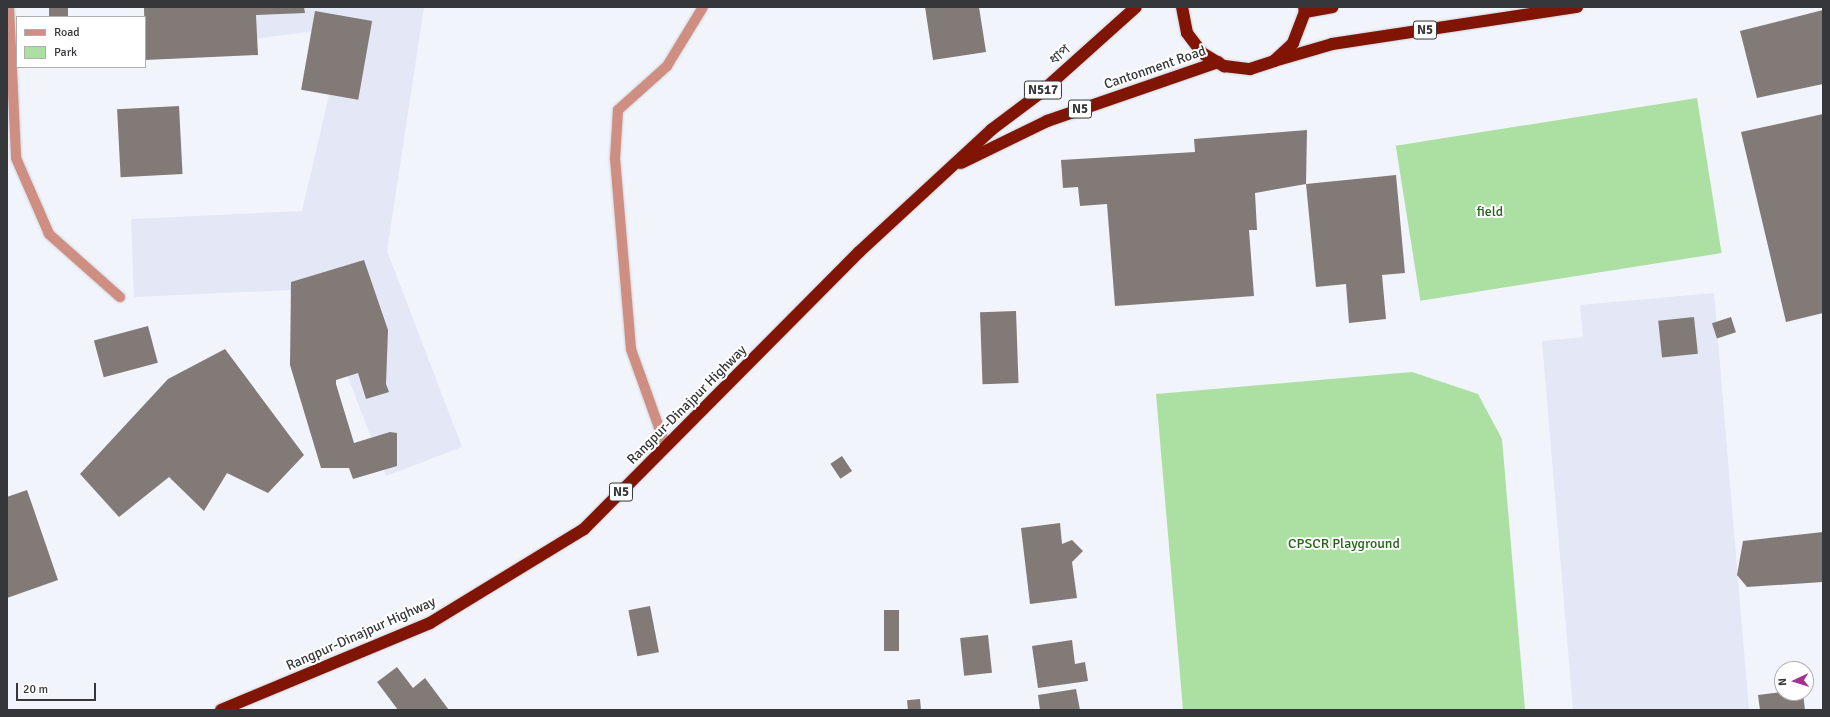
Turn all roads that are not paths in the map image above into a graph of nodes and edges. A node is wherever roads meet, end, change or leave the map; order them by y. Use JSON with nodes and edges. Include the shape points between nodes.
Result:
{"nodes":[{"id":1,"x":9,"y":7,"type":"edge"},
{"id":2,"x":703,"y":7,"type":"edge"},
{"id":3,"x":1136,"y":7,"type":"edge"},
{"id":4,"x":1182,"y":7,"type":"edge"},
{"id":5,"x":1333,"y":7,"type":"edge"},
{"id":6,"x":1577,"y":7,"type":"edge"},
{"id":7,"x":1305,"y":10,"type":"edge"},
{"id":8,"x":1274,"y":61,"type":"junction"},
{"id":9,"x":1218,"y":62,"type":"junction"},
{"id":10,"x":947,"y":169,"type":"junction"},
{"id":11,"x":120,"y":297,"type":"dead end"},
{"id":12,"x":666,"y":447,"type":"junction"},
{"id":13,"x":221,"y":710,"type":"edge"}],
"edges":[{"from":1,"to":11,"type":"street","via":[[16,158],[49,234]]},
{"from":2,"to":12,"type":"street","via":[[667,66],[618,110],[615,159],[631,349]]},
{"from":3,"to":10,"type":"highway","name":"ধাপ","number":"N517","via":[[1039,94],[991,130]]},
{"from":4,"to":9,"type":"highway","number":"N5","via":[[1187,33],[1202,53]]},
{"from":5,"to":7,"type":"highway","number":"N5"},
{"from":6,"to":8,"type":"highway","number":"N5","via":[[1332,44]]},
{"from":7,"to":8,"type":"highway","number":"N5","via":[[1293,43]]},
{"from":8,"to":9,"type":"highway","number":"N5","via":[[1250,69],[1224,66]]},
{"from":9,"to":10,"type":"highway","name":"Cantonment Road","number":"N5","via":[[1047,121]]},
{"from":10,"to":12,"type":"highway","name":"Rangpur-Dinajpur Highway","number":"N5","via":[[859,252]]},
{"from":12,"to":13,"type":"highway","name":"Rangpur-Dinajpur Highway","number":"N5","via":[[584,529],[430,623]]}]}
